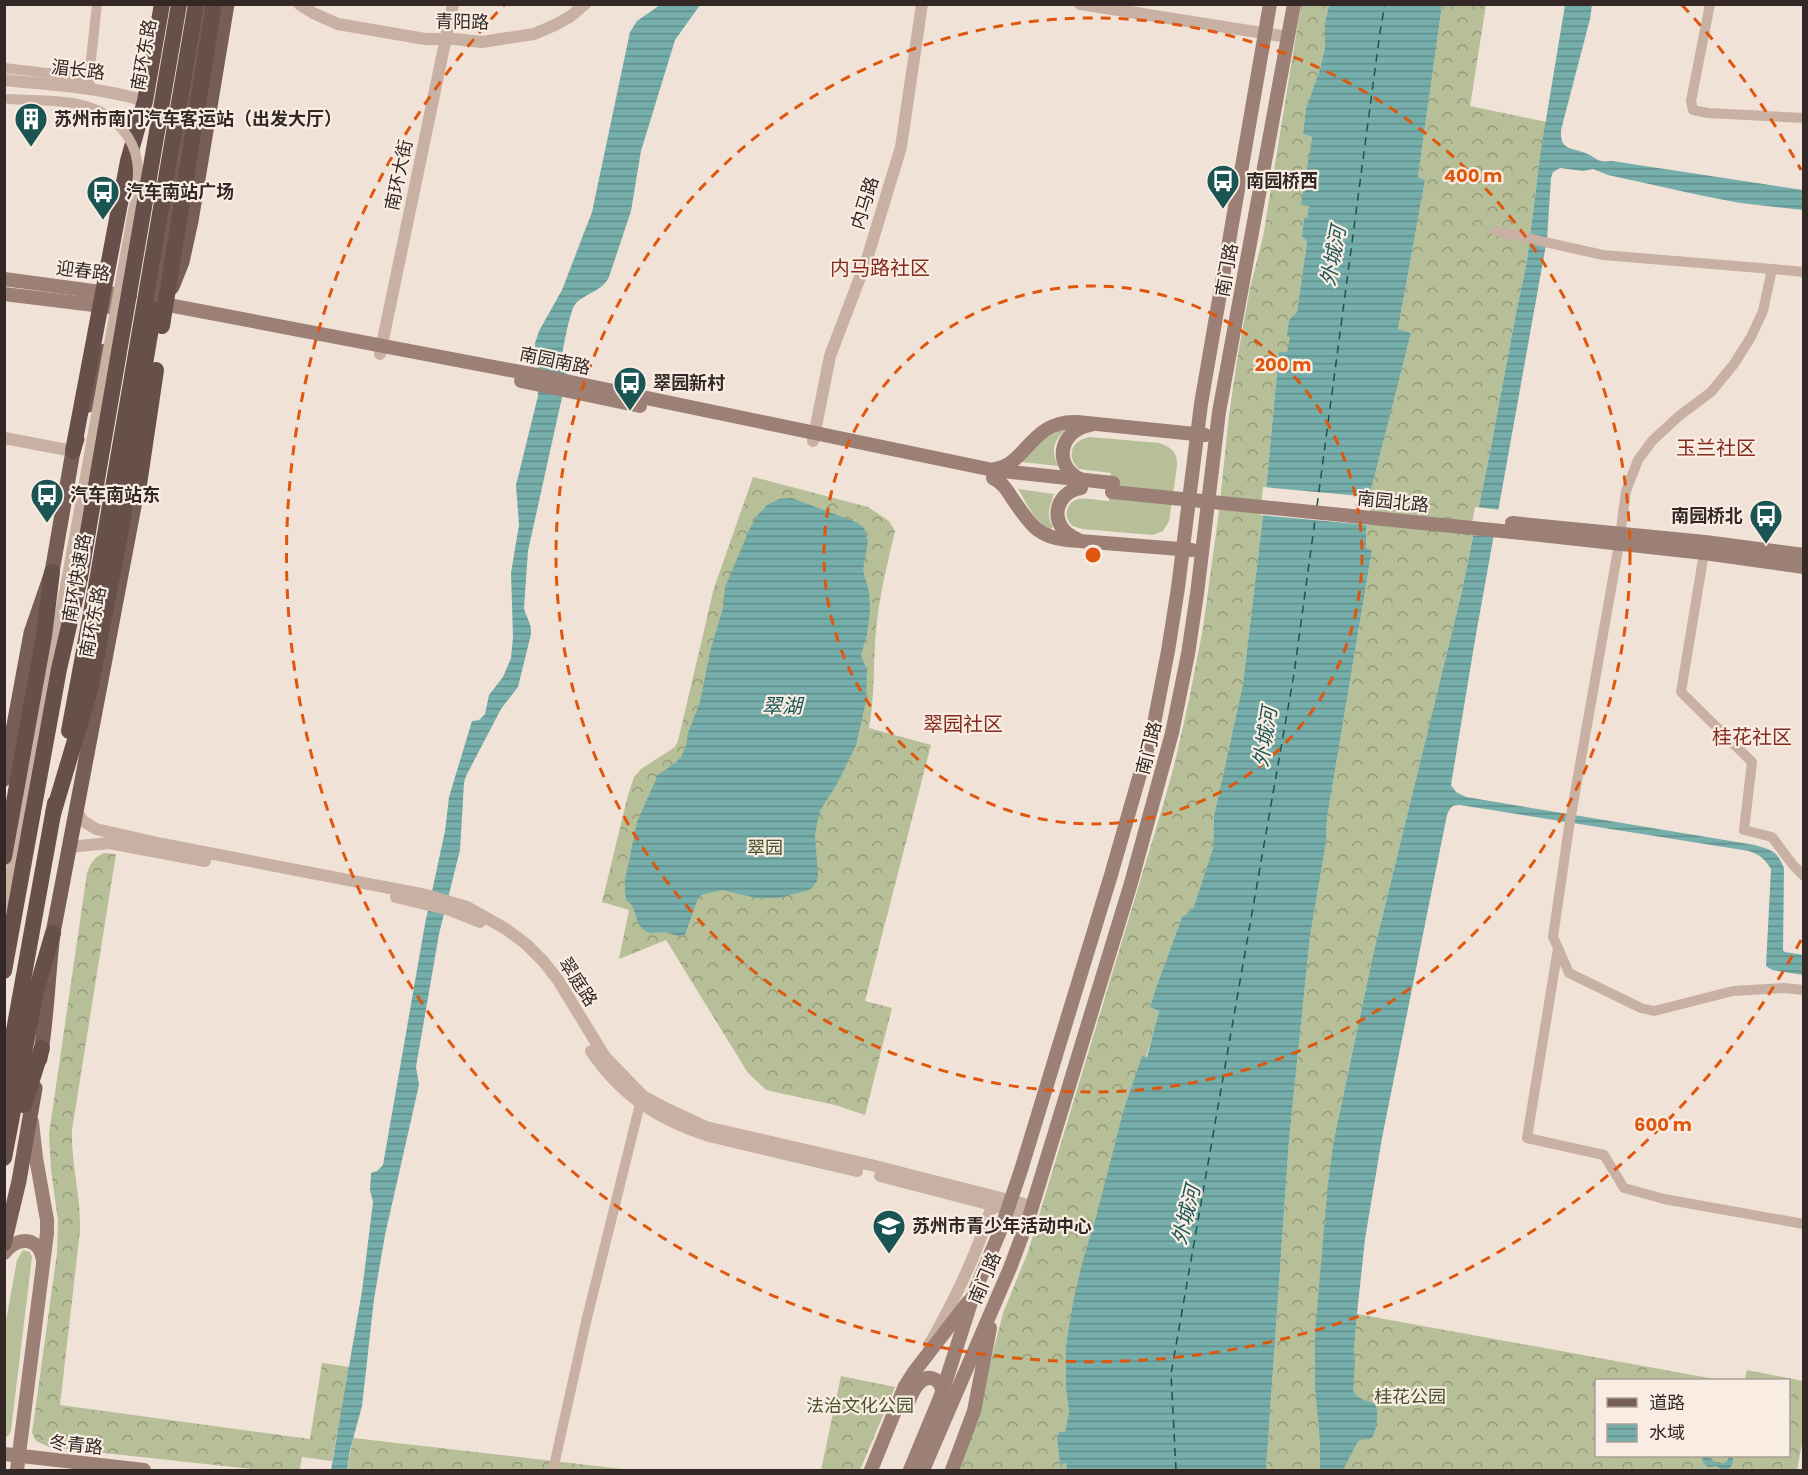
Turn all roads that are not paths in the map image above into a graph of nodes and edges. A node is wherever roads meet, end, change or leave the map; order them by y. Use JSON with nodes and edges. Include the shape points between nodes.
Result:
{"nodes":[{"id":1,"x":97,"y":4,"type":"edge"},
{"id":2,"x":160,"y":4,"type":"edge"},
{"id":3,"x":173,"y":4,"type":"edge"},
{"id":4,"x":179,"y":4,"type":"edge"},
{"id":5,"x":196,"y":4,"type":"edge"},
{"id":6,"x":206,"y":4,"type":"edge"},
{"id":7,"x":214,"y":4,"type":"edge"},
{"id":8,"x":227,"y":4,"type":"edge"},
{"id":9,"x":299,"y":4,"type":"edge"},
{"id":10,"x":453,"y":4,"type":"edge"},
{"id":11,"x":585,"y":4,"type":"edge"},
{"id":12,"x":922,"y":4,"type":"edge"},
{"id":13,"x":1080,"y":4,"type":"edge"},
{"id":14,"x":1270,"y":4,"type":"edge"},
{"id":15,"x":1294,"y":4,"type":"edge"},
{"id":16,"x":1710,"y":4,"type":"edge"},
{"id":17,"x":1266,"y":33,"type":"junction"},
{"id":18,"x":1288,"y":37,"type":"junction"},
{"id":19,"x":446,"y":39,"type":"junction"},
{"id":20,"x":4,"y":69,"type":"edge"},
{"id":21,"x":4,"y":80,"type":"edge"},
{"id":22,"x":90,"y":83,"type":"junction"},
{"id":23,"x":7,"y":99,"type":"edge"},
{"id":24,"x":146,"y":101,"type":"junction"},
{"id":25,"x":1803,"y":118,"type":"edge"},
{"id":26,"x":1496,"y":231,"type":"dead end"},
{"id":27,"x":1772,"y":269,"type":"junction"},
{"id":28,"x":1803,"y":272,"type":"edge"},
{"id":29,"x":4,"y":279,"type":"edge"},
{"id":30,"x":4,"y":294,"type":"edge"},
{"id":31,"x":102,"y":300,"type":"junction"},
{"id":32,"x":125,"y":302,"type":"junction"},
{"id":33,"x":160,"y":307,"type":"junction"},
{"id":34,"x":381,"y":350,"type":"junction"},
{"id":35,"x":83,"y":421,"type":"junction"},
{"id":36,"x":1098,"y":424,"type":"junction"},
{"id":37,"x":109,"y":426,"type":"junction"},
{"id":38,"x":134,"y":431,"type":"junction"},
{"id":39,"x":1196,"y":434,"type":"junction"},
{"id":40,"x":1216,"y":436,"type":"junction"},
{"id":41,"x":813,"y":437,"type":"junction"},
{"id":42,"x":4,"y":438,"type":"edge"},
{"id":43,"x":73,"y":452,"type":"junction"},
{"id":44,"x":986,"y":472,"type":"junction"},
{"id":45,"x":1081,"y":484,"type":"junction"},
{"id":46,"x":138,"y":491,"type":"joint"},
{"id":47,"x":1620,"y":538,"type":"junction"},
{"id":48,"x":1084,"y":541,"type":"junction"},
{"id":49,"x":1183,"y":549,"type":"junction"},
{"id":50,"x":1203,"y":551,"type":"junction"},
{"id":51,"x":1704,"y":553,"type":"junction"},
{"id":52,"x":1803,"y":555,"type":"edge"},
{"id":53,"x":1803,"y":567,"type":"edge"},
{"id":54,"x":74,"y":577,"type":"junction"},
{"id":55,"x":75,"y":741,"type":"junction"},
{"id":56,"x":4,"y":779,"type":"edge"},
{"id":57,"x":76,"y":811,"type":"junction"},
{"id":58,"x":53,"y":814,"type":"junction"},
{"id":59,"x":69,"y":847,"type":"junction"},
{"id":60,"x":4,"y":857,"type":"edge"},
{"id":61,"x":1803,"y":876,"type":"edge"},
{"id":62,"x":425,"y":899,"type":"junction"},
{"id":63,"x":451,"y":906,"type":"junction"},
{"id":64,"x":4,"y":907,"type":"edge"},
{"id":65,"x":14,"y":921,"type":"junction"},
{"id":66,"x":53,"y":933,"type":"junction"},
{"id":67,"x":1558,"y":948,"type":"junction"},
{"id":68,"x":4,"y":958,"type":"edge"},
{"id":69,"x":4,"y":971,"type":"edge"},
{"id":70,"x":1803,"y":990,"type":"edge"},
{"id":71,"x":42,"y":1047,"type":"junction"},
{"id":72,"x":4,"y":1086,"type":"edge"},
{"id":73,"x":640,"y":1104,"type":"junction"},
{"id":74,"x":31,"y":1114,"type":"junction"},
{"id":75,"x":4,"y":1121,"type":"edge"},
{"id":76,"x":4,"y":1158,"type":"edge"},
{"id":77,"x":4,"y":1166,"type":"edge"},
{"id":78,"x":992,"y":1204,"type":"junction"},
{"id":79,"x":1009,"y":1205,"type":"junction"},
{"id":80,"x":1031,"y":1211,"type":"junction"},
{"id":81,"x":1803,"y":1224,"type":"edge"},
{"id":82,"x":4,"y":1245,"type":"edge"},
{"id":83,"x":4,"y":1253,"type":"edge"},
{"id":84,"x":44,"y":1260,"type":"junction"},
{"id":85,"x":974,"y":1293,"type":"junction"},
{"id":86,"x":994,"y":1304,"type":"junction"},
{"id":87,"x":914,"y":1372,"type":"junction"},
{"id":88,"x":947,"y":1396,"type":"junction"},
{"id":89,"x":4,"y":1454,"type":"edge"},
{"id":90,"x":18,"y":1463,"type":"edge"},
{"id":91,"x":144,"y":1470,"type":"edge"},
{"id":92,"x":553,"y":1470,"type":"edge"},
{"id":93,"x":871,"y":1470,"type":"edge"},
{"id":94,"x":880,"y":1470,"type":"edge"},
{"id":95,"x":910,"y":1470,"type":"edge"},
{"id":96,"x":923,"y":1470,"type":"edge"},
{"id":97,"x":944,"y":1470,"type":"edge"},
{"id":98,"x":952,"y":1470,"type":"edge"}],
"edges":[{"from":1,"to":22,"type":"street"},
{"from":2,"to":24,"type":"highway"},
{"from":3,"to":32,"type":"main road","name":"南环东路"},
{"from":4,"to":54,"type":"highway","name":"南环快速路","bridge":true},
{"from":5,"to":54,"type":"highway","name":"南环快速路","bridge":true},
{"from":6,"to":33,"type":"main road"},
{"from":7,"to":33,"type":"highway"},
{"from":8,"to":33,"type":"main road","via":[[182,262]]},
{"from":9,"to":19,"type":"street","name":"青阳路","via":[[338,24],[408,37]]},
{"from":10,"to":19,"type":"street","name":"南环大街"},
{"from":11,"to":19,"type":"street","name":"青阳路","via":[[563,21],[534,34],[482,42]]},
{"from":12,"to":41,"type":"street","name":"内马路","via":[[902,147],[867,259],[830,356]]},
{"from":13,"to":17,"type":"street"},
{"from":14,"to":17,"type":"main road","name":"南门路"},
{"from":15,"to":18,"type":"main road","name":"南门路"},
{"from":16,"to":25,"type":"street","via":[[1691,101],[1693,110]]},
{"from":17,"to":18,"type":"street"},
{"from":17,"to":39,"type":"main road","name":"南门路"},
{"from":18,"to":40,"type":"main road","name":"南门路"},
{"from":19,"to":34,"type":"street","name":"南环大街"},
{"from":20,"to":22,"type":"street"},
{"from":21,"to":22,"type":"street","name":"湄长路"},
{"from":22,"to":24,"type":"street","name":"湄长路"},
{"from":23,"to":54,"type":"street","bridge":true,"via":[[94,108],[126,134],[138,162],[137,189]]},
{"from":24,"to":31,"type":"highway","via":[[129,160]]},
{"from":26,"to":27,"type":"street","via":[[1603,255]]},
{"from":27,"to":28,"type":"street"},
{"from":27,"to":47,"type":"street","via":[[1763,311],[1734,364],[1711,392],[1652,441],[1638,460],[1626,491]]},
{"from":29,"to":31,"type":"main road","name":"迎春路"},
{"from":30,"to":31,"type":"main road","name":"迎春路"},
{"from":31,"to":32,"type":"main road","name":"迎春路"},
{"from":31,"to":43,"type":"highway"},
{"from":32,"to":33,"type":"main road","name":"迎春路"},
{"from":32,"to":35,"type":"main road","name":"南环东路"},
{"from":32,"to":37,"type":"main road"},
{"from":33,"to":34,"type":"main road","name":"南园南路"},
{"from":33,"to":38,"type":"highway"},
{"from":33,"to":46,"type":"highway"},
{"from":34,"to":41,"type":"main road","name":"南园南路"},
{"from":35,"to":37,"type":"main road"},
{"from":35,"to":43,"type":"main road","name":"南环东路"},
{"from":36,"to":39,"type":"main road"},
{"from":36,"to":44,"type":"main road","via":[[1058,423],[1001,469]]},
{"from":36,"to":45,"type":"main road","via":[[1076,429],[1064,446],[1065,464]]},
{"from":37,"to":38,"type":"main road"},
{"from":38,"to":55,"type":"highway","via":[[121,530],[90,690]]},
{"from":39,"to":40,"type":"main road"},
{"from":39,"to":49,"type":"main road","name":"南门路"},
{"from":40,"to":50,"type":"main road","name":"南门路"},
{"from":41,"to":44,"type":"main road","name":"南园南路"},
{"from":42,"to":43,"type":"street"},
{"from":43,"to":54,"type":"main road","name":"南环东路"},
{"from":44,"to":45,"type":"main road","name":"南园北路"},
{"from":44,"to":48,"type":"main road","via":[[1003,485],[1043,535]]},
{"from":45,"to":47,"type":"main road","name":"南园北路","bridge":true},
{"from":45,"to":48,"type":"main road","via":[[1063,499],[1056,516],[1064,531]]},
{"from":46,"to":57,"type":"main road","name":"南环东路"},
{"from":47,"to":51,"type":"main road","name":"南园北路"},
{"from":47,"to":52,"type":"main road","name":"南园北路","via":[[1725,544]]},
{"from":47,"to":67,"type":"street","via":[[1569,827],[1553,937]]},
{"from":48,"to":49,"type":"main road"},
{"from":49,"to":50,"type":"main road"},
{"from":49,"to":79,"type":"main road","name":"南门路","via":[[1153,729]]},
{"from":50,"to":80,"type":"main road","name":"南门路","via":[[1185,672],[1159,785]]},
{"from":51,"to":53,"type":"main road","name":"南园北路"},
{"from":51,"to":61,"type":"street","via":[[1681,692],[1752,762],[1744,830],[1772,837]]},
{"from":54,"to":56,"type":"main road","name":"南环东路","via":[[31,633]]},
{"from":54,"to":58,"type":"highway","name":"南环快速路"},
{"from":54,"to":60,"type":"highway","via":[[44,636]]},
{"from":54,"to":64,"type":"street"},
{"from":54,"to":65,"type":"highway","name":"南环快速路"},
{"from":55,"to":58,"type":"highway"},
{"from":55,"to":75,"type":"highway"},
{"from":57,"to":59,"type":"main road","name":"南环东路"},
{"from":57,"to":62,"type":"street","name":"翠庭路","via":[[96,829]]},
{"from":58,"to":72,"type":"highway","name":"南环快速路"},
{"from":59,"to":62,"type":"street","name":"翠庭路","via":[[109,843]]},
{"from":59,"to":66,"type":"main road","name":"南环东路"},
{"from":62,"to":63,"type":"street","name":"翠庭路"},
{"from":63,"to":73,"type":"street","name":"翠庭路","via":[[523,951],[551,982],[603,1068]]},
{"from":63,"to":79,"type":"street","name":"翠庭路","via":[[467,907],[489,918],[526,944],[558,980],[605,1057],[643,1096],[665,1108],[706,1127]]},
{"from":65,"to":68,"type":"highway","name":"南环快速路"},
{"from":65,"to":69,"type":"highway","name":"南环快速路"},
{"from":66,"to":71,"type":"main road","name":"南环东路"},
{"from":66,"to":76,"type":"highway","via":[[36,991]]},
{"from":67,"to":70,"type":"street","via":[[1569,973],[1654,1011],[1733,991]]},
{"from":67,"to":81,"type":"street","via":[[1527,1138],[1604,1155],[1624,1188]]},
{"from":71,"to":74,"type":"main road","name":"南环东路"},
{"from":71,"to":77,"type":"highway"},
{"from":73,"to":78,"type":"street","name":"翠庭路","via":[[709,1136]]},
{"from":73,"to":92,"type":"street"},
{"from":74,"to":82,"type":"main road","name":"南环东路"},
{"from":74,"to":84,"type":"main road","via":[[46,1220]]},
{"from":78,"to":79,"type":"street","name":"翠庭路"},
{"from":78,"to":87,"type":"street","via":[[960,1290]]},
{"from":79,"to":80,"type":"street","name":"翠庭路"},
{"from":79,"to":85,"type":"main road","name":"南门路"},
{"from":80,"to":86,"type":"main road","name":"南门路"},
{"from":83,"to":84,"type":"main road","via":[[12,1245],[27,1241],[39,1247]]},
{"from":84,"to":90,"type":"main road"},
{"from":85,"to":87,"type":"main road"},
{"from":85,"to":88,"type":"main road","name":"南门路"},
{"from":86,"to":88,"type":"main road","name":"南门路"},
{"from":86,"to":98,"type":"main road","via":[[974,1411]]},
{"from":87,"to":93,"type":"main road"},
{"from":88,"to":94,"type":"main road","via":[[934,1379],[918,1384]]},
{"from":88,"to":95,"type":"main road","name":"南门路"},
{"from":88,"to":96,"type":"main road","name":"南门路"},
{"from":88,"to":97,"type":"main road","via":[[963,1390],[971,1397]]},
{"from":89,"to":90,"type":"main road","name":"冬青路"},
{"from":90,"to":91,"type":"main road","name":"冬青路"}]}
